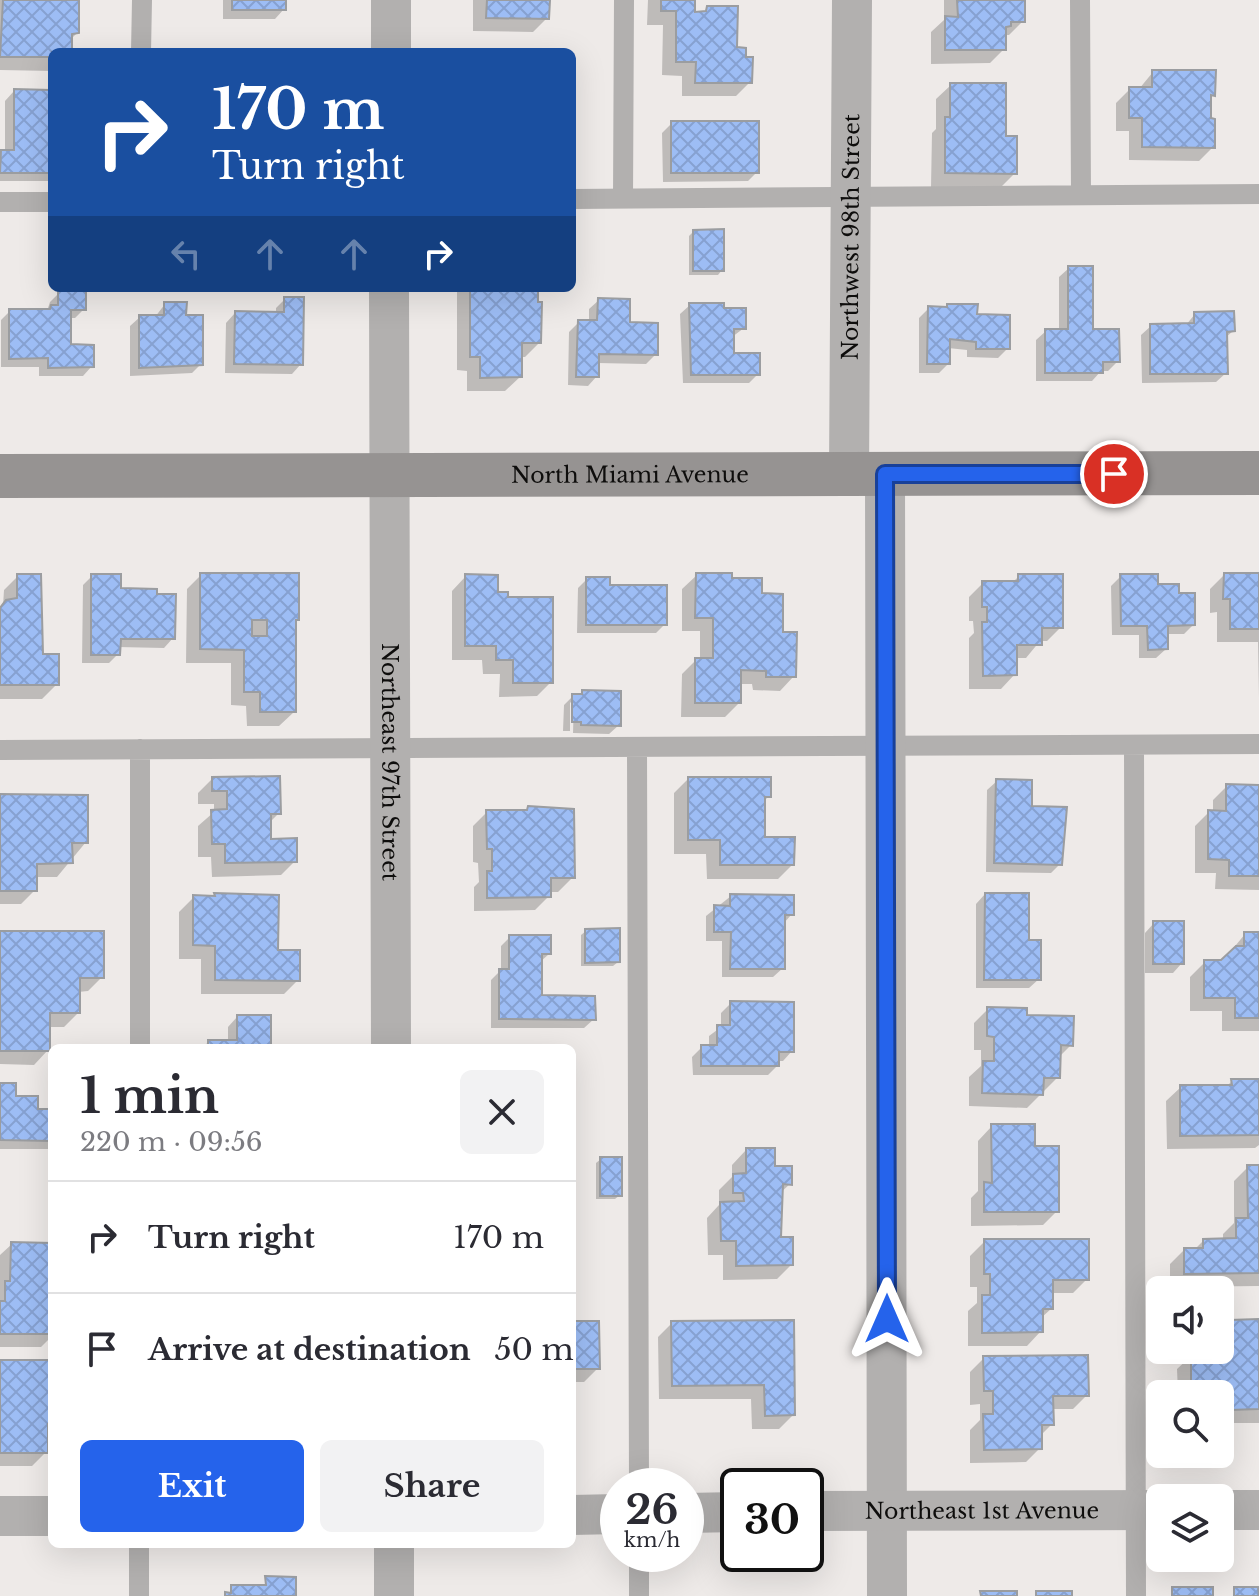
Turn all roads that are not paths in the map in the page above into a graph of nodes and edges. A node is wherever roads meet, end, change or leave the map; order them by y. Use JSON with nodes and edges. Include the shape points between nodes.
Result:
{"nodes":[{"id":1,"x":142,"y":0,"type":"edge"},
{"id":2,"x":391,"y":0,"type":"edge"},
{"id":3,"x":624,"y":0,"type":"edge"},
{"id":4,"x":852,"y":0,"type":"edge"},
{"id":5,"x":1080,"y":0,"type":"edge"},
{"id":6,"x":141,"y":48,"type":"edge"},
{"id":7,"x":391,"y":48,"type":"edge"},
{"id":8,"x":1259,"y":194,"type":"edge"},
{"id":9,"x":1081,"y":195,"type":"junction"},
{"id":10,"x":852,"y":197,"type":"junction"},
{"id":11,"x":623,"y":198,"type":"junction"},
{"id":12,"x":576,"y":199,"type":"edge"},
{"id":13,"x":0,"y":202,"type":"edge"},
{"id":14,"x":48,"y":202,"type":"edge"},
{"id":15,"x":389,"y":292,"type":"edge"},
{"id":16,"x":1259,"y":473,"type":"edge"},
{"id":17,"x":867,"y":474,"type":"junction"},
{"id":18,"x":389,"y":475,"type":"junction"},
{"id":19,"x":0,"y":476,"type":"edge"},
{"id":20,"x":1259,"y":744,"type":"edge"},
{"id":21,"x":1134,"y":745,"type":"junction"},
{"id":22,"x":886,"y":746,"type":"junction"},
{"id":23,"x":637,"y":747,"type":"junction"},
{"id":24,"x":389,"y":748,"type":"junction"},
{"id":25,"x":140,"y":749,"type":"junction"},
{"id":26,"x":0,"y":750,"type":"edge"},
{"id":27,"x":140,"y":1044,"type":"edge"},
{"id":28,"x":391,"y":1044,"type":"edge"},
{"id":29,"x":639,"y":1468,"type":"edge"},
{"id":30,"x":1148,"y":1484,"type":"edge"},
{"id":31,"x":887,"y":1510,"type":"junction"},
{"id":32,"x":1146,"y":1510,"type":"edge"},
{"id":33,"x":1234,"y":1510,"type":"edge"},
{"id":34,"x":1259,"y":1510,"type":"edge"},
{"id":35,"x":824,"y":1511,"type":"edge"},
{"id":36,"x":600,"y":1514,"type":"edge"},
{"id":37,"x":576,"y":1515,"type":"edge"},
{"id":38,"x":0,"y":1516,"type":"edge"},
{"id":39,"x":48,"y":1516,"type":"edge"},
{"id":40,"x":1146,"y":1524,"type":"edge"},
{"id":41,"x":139,"y":1548,"type":"edge"},
{"id":42,"x":394,"y":1548,"type":"edge"},
{"id":43,"x":639,"y":1572,"type":"edge"},
{"id":44,"x":139,"y":1596,"type":"edge"},
{"id":45,"x":394,"y":1596,"type":"edge"},
{"id":46,"x":639,"y":1596,"type":"edge"},
{"id":47,"x":887,"y":1596,"type":"edge"},
{"id":48,"x":1136,"y":1596,"type":"edge"}],
"edges":[{"from":1,"to":6,"type":"lane"},
{"from":2,"to":7,"type":"street"},
{"from":3,"to":11,"type":"lane"},
{"from":4,"to":10,"type":"street","name":"Northwest 98th Street"},
{"from":5,"to":9,"type":"lane"},
{"from":8,"to":9,"type":"lane"},
{"from":9,"to":10,"type":"lane"},
{"from":10,"to":11,"type":"lane"},
{"from":10,"to":17,"type":"street","name":"Northwest 98th Street"},
{"from":11,"to":12,"type":"lane"},
{"from":13,"to":14,"type":"lane"},
{"from":15,"to":18,"type":"street","name":"Northeast 97th Street"},
{"from":16,"to":17,"type":"main road","name":"North Miami Avenue"},
{"from":17,"to":18,"type":"main road","name":"North Miami Avenue"},
{"from":17,"to":22,"type":"street","name":"Northwest 98th Street"},
{"from":18,"to":19,"type":"main road","name":"North Miami Avenue"},
{"from":18,"to":24,"type":"street","name":"Northeast 97th Street"},
{"from":20,"to":21,"type":"lane"},
{"from":21,"to":22,"type":"lane"},
{"from":21,"to":30,"type":"lane"},
{"from":22,"to":23,"type":"lane"},
{"from":22,"to":31,"type":"street","name":"Northwest 98th Street"},
{"from":23,"to":24,"type":"lane"},
{"from":23,"to":29,"type":"lane"},
{"from":24,"to":25,"type":"lane"},
{"from":24,"to":28,"type":"street","name":"Northeast 97th Street"},
{"from":25,"to":26,"type":"lane"},
{"from":25,"to":27,"type":"lane"},
{"from":31,"to":32,"type":"street","name":"Northeast 1st Avenue"},
{"from":31,"to":35,"type":"street","name":"Northeast 1st Avenue"},
{"from":31,"to":47,"type":"street","name":"Northwest 98th Street"},
{"from":33,"to":34,"type":"street"},
{"from":36,"to":37,"type":"street"},
{"from":38,"to":39,"type":"street"},
{"from":40,"to":48,"type":"lane"},
{"from":41,"to":44,"type":"lane"},
{"from":42,"to":45,"type":"street"},
{"from":43,"to":46,"type":"lane"}]}
